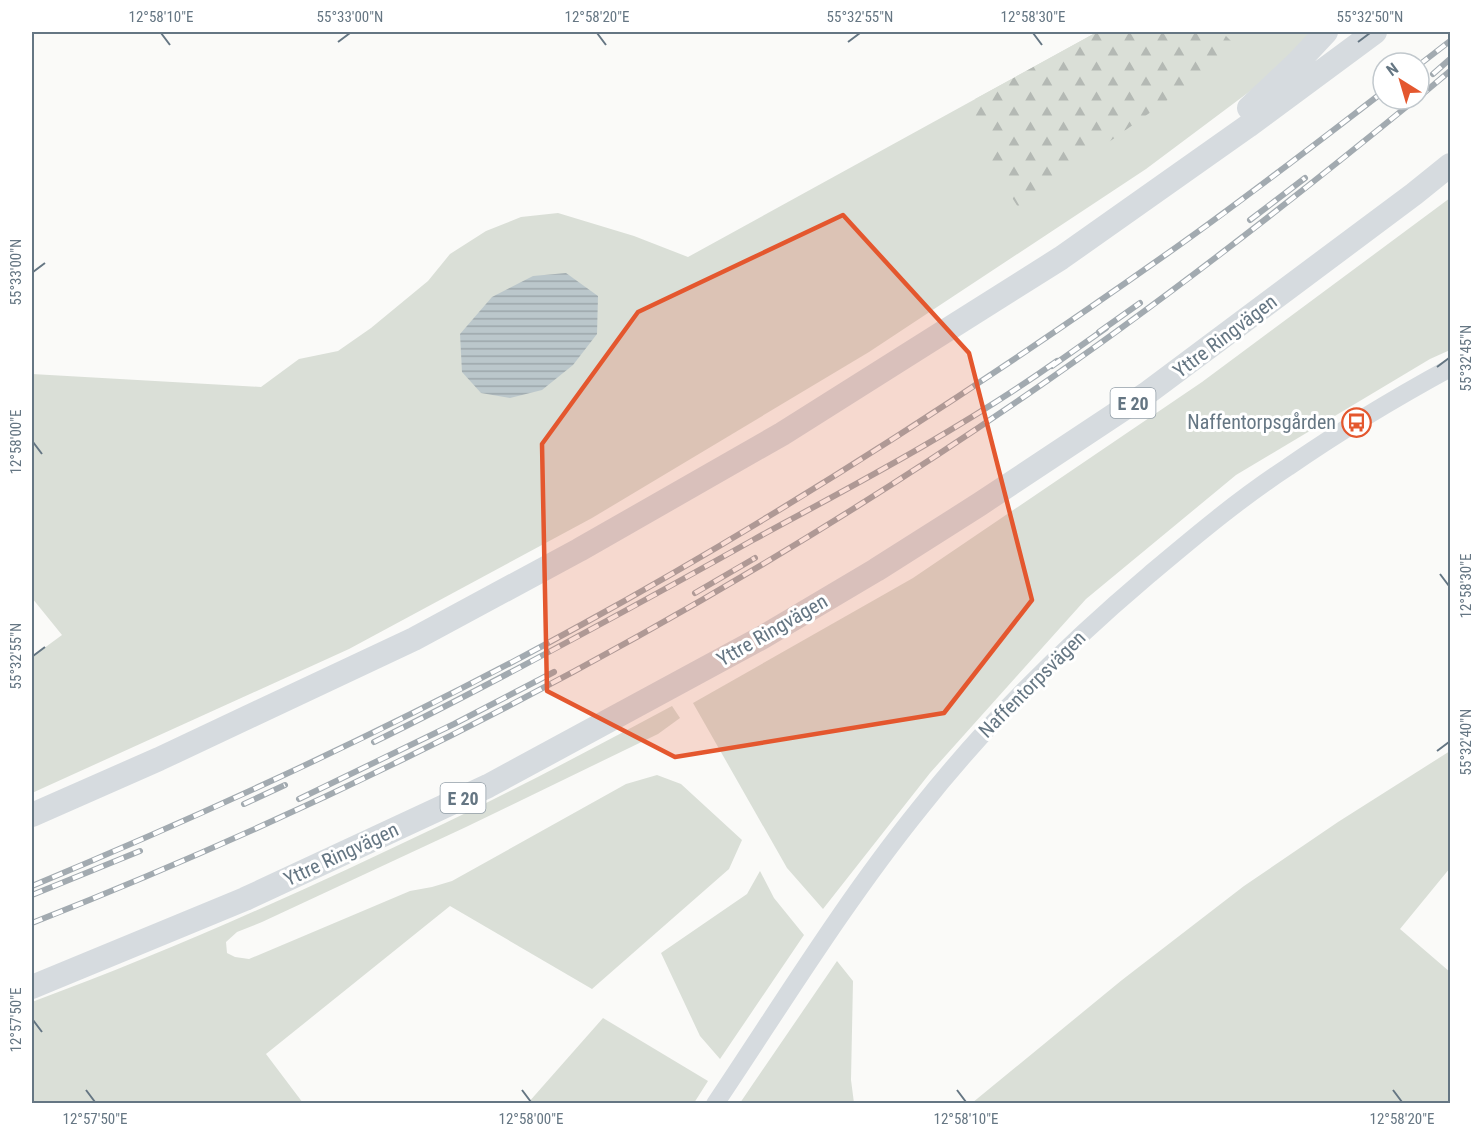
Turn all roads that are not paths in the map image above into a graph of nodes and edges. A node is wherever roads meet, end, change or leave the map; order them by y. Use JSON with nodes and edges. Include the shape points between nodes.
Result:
{"nodes":[{"id":1,"x":1326,"y":32,"type":"edge"},
{"id":2,"x":1375,"y":32,"type":"edge"},
{"id":3,"x":1450,"y":165,"type":"edge"},
{"id":4,"x":1450,"y":180,"type":"edge"},
{"id":5,"x":1380,"y":220,"type":"junction"},
{"id":6,"x":1061,"y":258,"type":"junction"},
{"id":7,"x":1450,"y":368,"type":"edge"},
{"id":8,"x":32,"y":815,"type":"edge"},
{"id":9,"x":32,"y":987,"type":"edge"},
{"id":10,"x":715,"y":1104,"type":"edge"}],
"edges":[{"from":1,"to":6,"type":"highway","via":[[1260,99]]},
{"from":2,"to":6,"type":"highway"},
{"from":3,"to":5,"type":"highway","name":"Yttre Ringvägen","number":"E 20"},
{"from":4,"to":5,"type":"highway"},
{"from":5,"to":9,"type":"highway","name":"Yttre Ringvägen","number":"E 20","via":[[1146,394],[980,504],[763,637],[488,786],[245,898]]},
{"from":6,"to":8,"type":"highway","via":[[782,434],[579,550],[414,639]]},
{"from":7,"to":10,"type":"street","name":"Naffentorpsvägen","via":[[1357,422],[1239,502],[1110,608],[1027,688],[963,756],[880,859]]}]}
